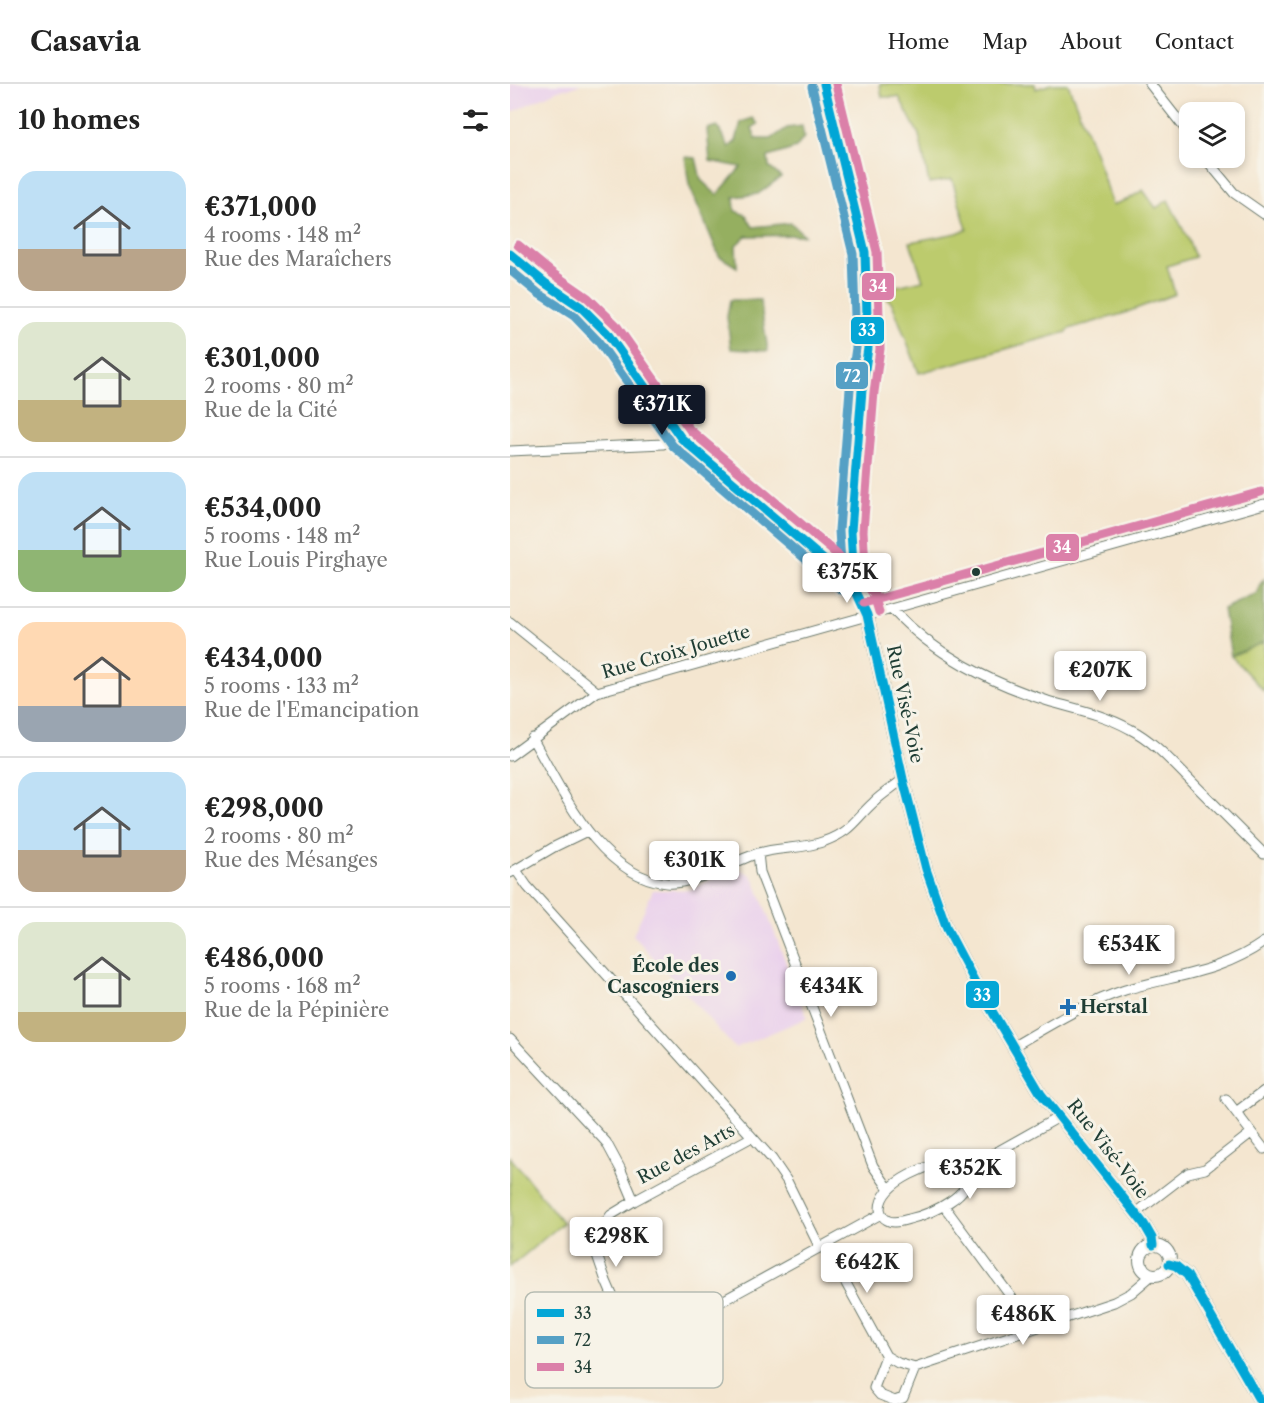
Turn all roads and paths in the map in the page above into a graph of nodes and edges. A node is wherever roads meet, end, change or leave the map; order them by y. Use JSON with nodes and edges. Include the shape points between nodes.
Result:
{"nodes":[{"id":1,"x":824,"y":84,"type":"edge"},
{"id":2,"x":1150,"y":84,"type":"edge"},
{"id":3,"x":1179,"y":121,"type":"edge"},
{"id":4,"x":1213,"y":168,"type":"edge"},
{"id":5,"x":1264,"y":214,"type":"edge"},
{"id":6,"x":510,"y":254,"type":"edge"},
{"id":7,"x":681,"y":438,"type":"junction"},
{"id":8,"x":510,"y":451,"type":"edge"},
{"id":9,"x":1264,"y":504,"type":"edge"},
{"id":10,"x":850,"y":581,"type":"junction"},
{"id":11,"x":892,"y":609,"type":"junction"},
{"id":12,"x":867,"y":615,"type":"junction"},
{"id":13,"x":510,"y":622,"type":"edge"},
{"id":14,"x":597,"y":692,"type":"junction"},
{"id":15,"x":532,"y":738,"type":"junction"},
{"id":16,"x":510,"y":756,"type":"edge"},
{"id":17,"x":903,"y":779,"type":"junction"},
{"id":18,"x":587,"y":831,"type":"junction"},
{"id":19,"x":758,"y":853,"type":"junction"},
{"id":20,"x":1264,"y":854,"type":"edge"},
{"id":21,"x":513,"y":871,"type":"edge"},
{"id":22,"x":1264,"y":942,"type":"edge"},
{"id":23,"x":510,"y":1039,"type":"edge"},
{"id":24,"x":1014,"y":1046,"type":"junction"},
{"id":25,"x":1264,"y":1091,"type":"edge"},
{"id":26,"x":1226,"y":1099,"type":"dead end"},
{"id":27,"x":1236,"y":1112,"type":"junction"},
{"id":28,"x":1059,"y":1117,"type":"junction"},
{"id":29,"x":1251,"y":1133,"type":"junction"},
{"id":30,"x":752,"y":1137,"type":"junction"},
{"id":31,"x":1264,"y":1149,"type":"edge"},
{"id":32,"x":970,"y":1167,"type":"junction"},
{"id":33,"x":889,"y":1189,"type":"junction"},
{"id":34,"x":634,"y":1201,"type":"junction"},
{"id":35,"x":944,"y":1206,"type":"junction"},
{"id":36,"x":1136,"y":1213,"type":"junction"},
{"id":37,"x":881,"y":1214,"type":"junction"},
{"id":38,"x":1153,"y":1245,"type":"junction"},
{"id":39,"x":823,"y":1247,"type":"junction"},
{"id":40,"x":1169,"y":1264,"type":"junction"},
{"id":41,"x":1152,"y":1275,"type":"junction"},
{"id":42,"x":611,"y":1292,"type":"edge"},
{"id":43,"x":723,"y":1301,"type":"edge"},
{"id":44,"x":1034,"y":1328,"type":"junction"},
{"id":45,"x":886,"y":1356,"type":"junction"},
{"id":46,"x":915,"y":1368,"type":"junction"},
{"id":47,"x":1261,"y":1403,"type":"edge"}],
"edges":[{"from":1,"to":10,"type":"street","via":[[865,252],[868,348],[859,423]]},
{"from":2,"to":3,"type":"street"},
{"from":4,"to":5,"type":"street","via":[[1234,193]]},
{"from":6,"to":7,"type":"street","name":"Rue Visé-Voie","via":[[574,302],[607,333]]},
{"from":7,"to":8,"type":"street","via":[[663,444]]},
{"from":7,"to":10,"type":"street","name":"Rue Visé-Voie"},
{"from":9,"to":11,"type":"street","name":"Rue Croix Jouette"},
{"from":10,"to":12,"type":"street","name":"Rue Visé-Voie"},
{"from":11,"to":12,"type":"street","name":"Rue Croix Jouette"},
{"from":11,"to":20,"type":"street","via":[[975,673],[1115,721],[1148,740]]},
{"from":12,"to":14,"type":"street","name":"Rue Croix Jouette"},
{"from":12,"to":17,"type":"street","name":"Rue Visé-Voie"},
{"from":13,"to":14,"type":"street"},
{"from":14,"to":15,"type":"street","name":"Rue Croix Jouette"},
{"from":15,"to":16,"type":"street","name":"Rue Croix Jouette"},
{"from":15,"to":18,"type":"street"},
{"from":17,"to":19,"type":"street","via":[[849,829],[824,842]]},
{"from":17,"to":24,"type":"street","name":"Rue Visé-Voie","via":[[926,869],[947,929]]},
{"from":18,"to":19,"type":"street","via":[[639,876],[668,884],[704,876]]},
{"from":18,"to":21,"type":"street"},
{"from":19,"to":33,"type":"street","via":[[760,872],[873,1166]]},
{"from":21,"to":30,"type":"street"},
{"from":22,"to":24,"type":"street","via":[[1249,953],[1197,974],[1125,990],[1092,1003]]},
{"from":23,"to":34,"type":"street","via":[[606,1142]]},
{"from":24,"to":28,"type":"street","name":"Rue Visé-Voie"},
{"from":25,"to":27,"type":"street"},
{"from":26,"to":27,"type":"street"},
{"from":27,"to":29,"type":"street"},
{"from":28,"to":32,"type":"street"},
{"from":28,"to":36,"type":"street","name":"Rue Visé-Voie"},
{"from":29,"to":31,"type":"street"},
{"from":29,"to":36,"type":"street","via":[[1205,1169],[1188,1173]]},
{"from":30,"to":34,"type":"street","name":"Rue des Arts"},
{"from":30,"to":39,"type":"street","via":[[782,1171]]},
{"from":32,"to":33,"type":"street","via":[[956,1160],[932,1164]]},
{"from":32,"to":35,"type":"street","via":[[965,1185]]},
{"from":33,"to":37,"type":"street","via":[[882,1199]]},
{"from":34,"to":42,"type":"street","name":"Rue des Arts","via":[[607,1219],[598,1236],[596,1247]]},
{"from":35,"to":37,"type":"street","via":[[899,1221],[890,1222]]},
{"from":35,"to":44,"type":"street"},
{"from":36,"to":38,"type":"street","name":"Rue Visé-Voie"},
{"from":37,"to":39,"type":"street"},
{"from":38,"to":40,"type":"street","name":"Rue Visé-Voie","via":[[1166,1250]]},
{"from":38,"to":41,"type":"street","via":[[1145,1248],[1140,1257],[1142,1268]]},
{"from":39,"to":43,"type":"street","name":"Rue des Arts"},
{"from":39,"to":45,"type":"street"},
{"from":40,"to":41,"type":"street","via":[[1163,1273]]},
{"from":40,"to":47,"type":"street","name":"Rue Visé-Voie","via":[[1187,1275]]},
{"from":41,"to":44,"type":"street","via":[[1114,1302]]},
{"from":44,"to":46,"type":"street"},
{"from":45,"to":46,"type":"street"},
{"from":45,"to":46,"type":"street","via":[[874,1388],[880,1395],[895,1401],[903,1398]]}]}
